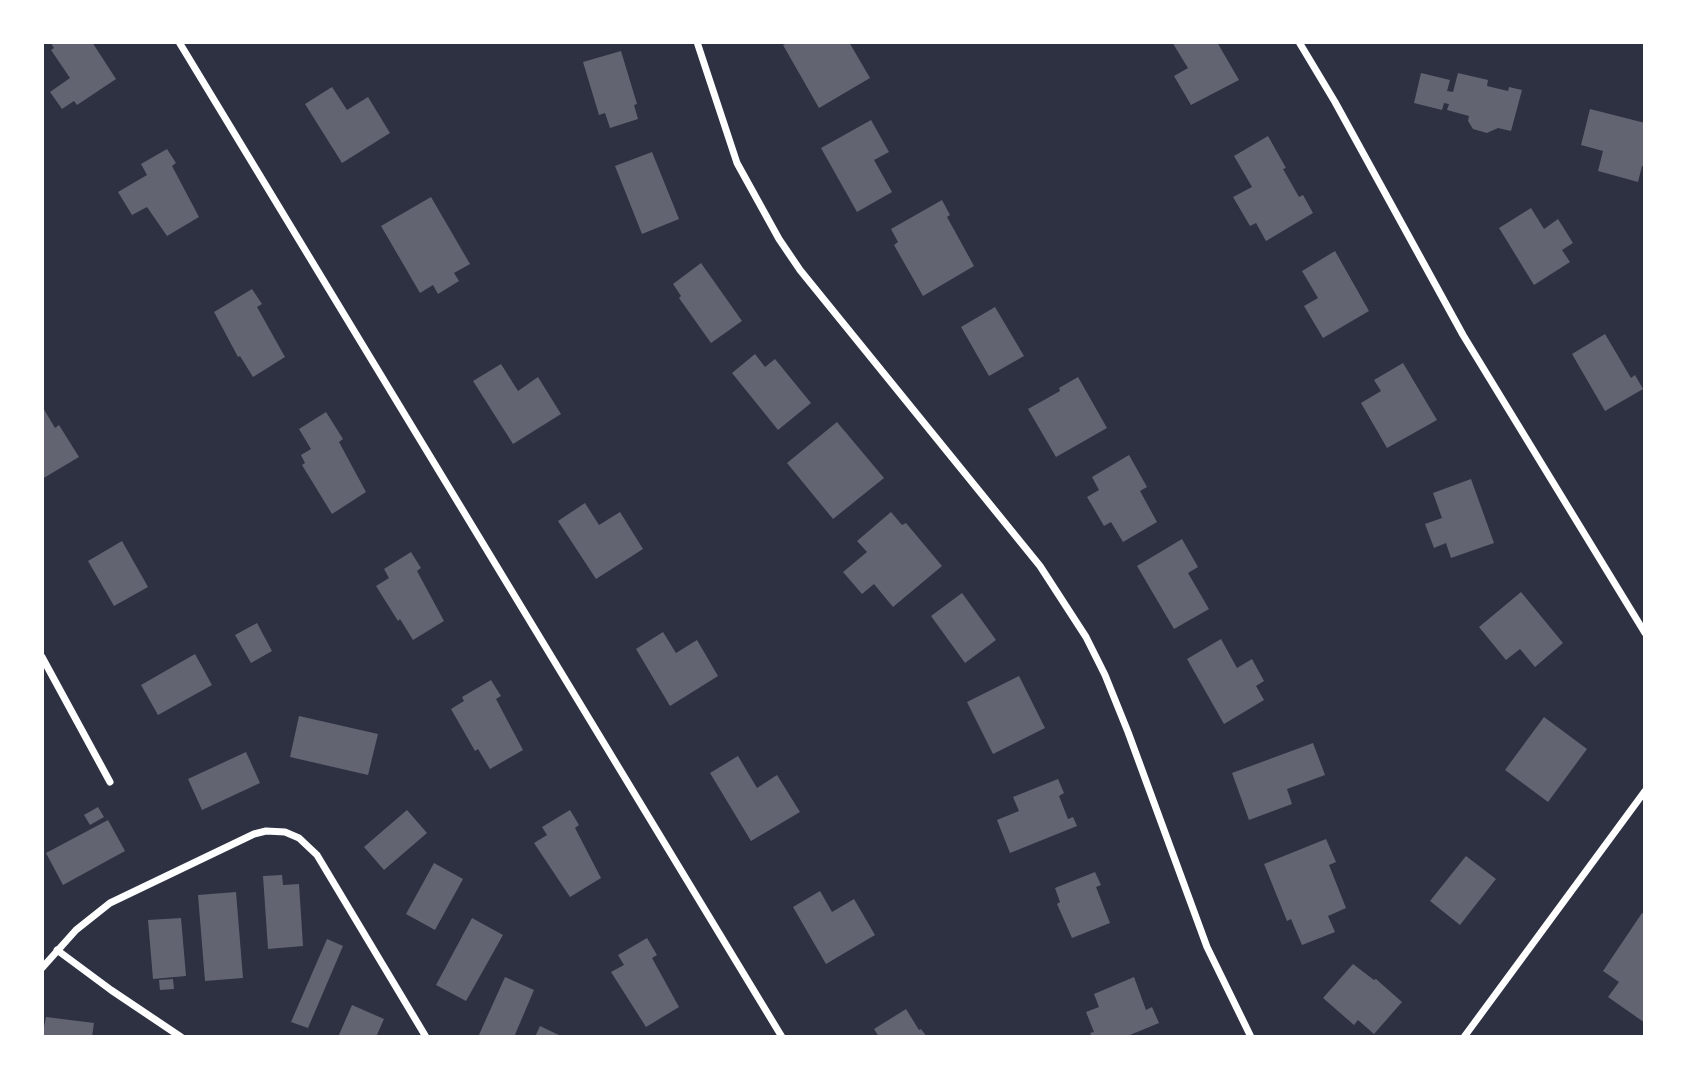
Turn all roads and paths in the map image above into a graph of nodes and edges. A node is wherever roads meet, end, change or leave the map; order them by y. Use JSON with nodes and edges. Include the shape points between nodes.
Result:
{"nodes":[{"id":1,"x":179,"y":42,"type":"edge"},
{"id":2,"x":697,"y":42,"type":"edge"},
{"id":3,"x":1299,"y":42,"type":"edge"},
{"id":4,"x":1645,"y":633,"type":"edge"},
{"id":5,"x":42,"y":657,"type":"edge"},
{"id":6,"x":110,"y":782,"type":"dead end"},
{"id":7,"x":1645,"y":791,"type":"edge"},
{"id":8,"x":57,"y":950,"type":"junction"},
{"id":9,"x":42,"y":968,"type":"edge"},
{"id":10,"x":181,"y":1037,"type":"edge"},
{"id":11,"x":426,"y":1037,"type":"edge"},
{"id":12,"x":782,"y":1037,"type":"edge"},
{"id":13,"x":1251,"y":1037,"type":"edge"},
{"id":14,"x":1464,"y":1037,"type":"edge"}],
"edges":[{"from":1,"to":12,"type":"street"},
{"from":2,"to":13,"type":"street","via":[[737,163],[779,239],[1040,566],[1086,637],[1128,732],[1207,947]]},
{"from":3,"to":4,"type":"street","via":[[1463,335]]},
{"from":5,"to":6,"type":"street"},
{"from":7,"to":14,"type":"street"},
{"from":8,"to":9,"type":"street"},
{"from":8,"to":10,"type":"street"},
{"from":8,"to":11,"type":"street","via":[[110,903],[214,852],[266,831],[285,832],[317,855]]}]}
